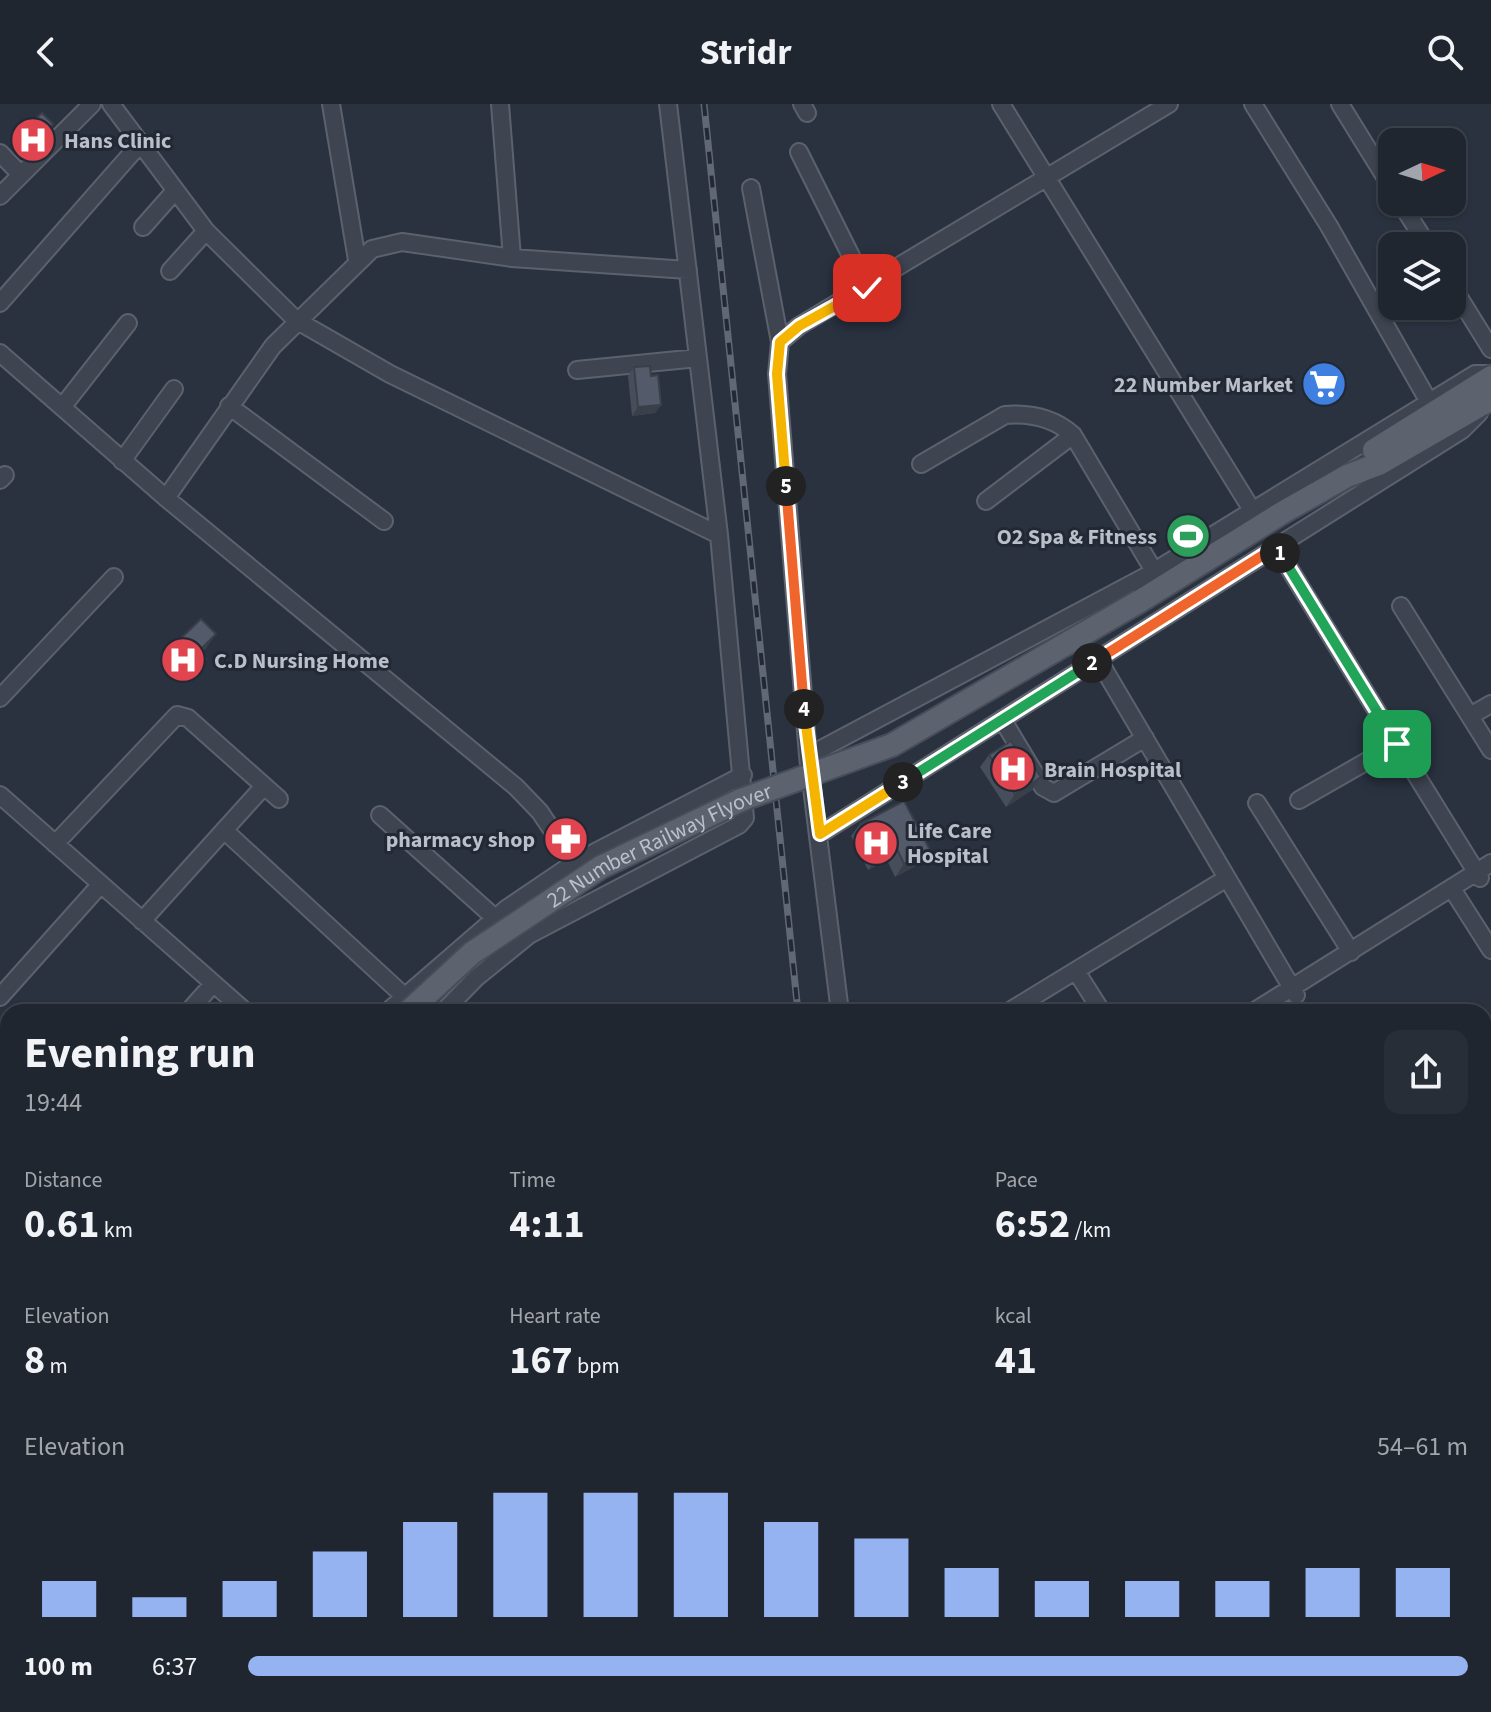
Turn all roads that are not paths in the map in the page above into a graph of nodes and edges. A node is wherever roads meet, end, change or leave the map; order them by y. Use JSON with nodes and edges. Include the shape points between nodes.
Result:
{"nodes":[{"id":1,"x":92,"y":104,"type":"edge"},
{"id":2,"x":111,"y":104,"type":"edge"},
{"id":3,"x":331,"y":104,"type":"edge"},
{"id":4,"x":500,"y":104,"type":"edge"},
{"id":5,"x":668,"y":104,"type":"edge"},
{"id":6,"x":1001,"y":104,"type":"edge"},
{"id":7,"x":1168,"y":104,"type":"edge"},
{"id":8,"x":1253,"y":104,"type":"edge"},
{"id":9,"x":1340,"y":104,"type":"edge"},
{"id":10,"x":139,"y":145,"type":"junction"},
{"id":11,"x":799,"y":152,"type":"dead end"},
{"id":12,"x":0,"y":153,"type":"edge"},
{"id":13,"x":1378,"y":165,"type":"edge"},
{"id":14,"x":21,"y":175,"type":"junction"},
{"id":15,"x":1048,"y":177,"type":"junction"},
{"id":16,"x":751,"y":188,"type":"dead end"},
{"id":17,"x":174,"y":192,"type":"junction"},
{"id":18,"x":0,"y":196,"type":"edge"},
{"id":19,"x":143,"y":227,"type":"dead end"},
{"id":20,"x":206,"y":231,"type":"junction"},
{"id":21,"x":512,"y":258,"type":"junction"},
{"id":22,"x":357,"y":260,"type":"junction"},
{"id":23,"x":688,"y":270,"type":"junction"},
{"id":24,"x":170,"y":271,"type":"dead end"},
{"id":25,"x":867,"y":288,"type":"junction"},
{"id":26,"x":0,"y":303,"type":"edge"},
{"id":27,"x":1466,"y":309,"type":"edge"},
{"id":28,"x":296,"y":320,"type":"junction"},
{"id":29,"x":128,"y":323,"type":"dead end"},
{"id":30,"x":780,"y":342,"type":"junction"},
{"id":31,"x":1491,"y":349,"type":"edge"},
{"id":32,"x":0,"y":353,"type":"edge"},
{"id":33,"x":698,"y":358,"type":"junction"},
{"id":34,"x":577,"y":370,"type":"dead end"},
{"id":35,"x":1491,"y":375,"type":"edge"},
{"id":36,"x":174,"y":389,"type":"dead end"},
{"id":37,"x":1491,"y":400,"type":"edge"},
{"id":38,"x":1429,"y":402,"type":"junction"},
{"id":39,"x":63,"y":406,"type":"junction"},
{"id":40,"x":229,"y":406,"type":"junction"},
{"id":41,"x":1073,"y":435,"type":"junction"},
{"id":42,"x":122,"y":461,"type":"junction"},
{"id":43,"x":921,"y":464,"type":"dead end"},
{"id":44,"x":1347,"y":476,"type":"junction"},
{"id":45,"x":166,"y":498,"type":"junction"},
{"id":46,"x":986,"y":501,"type":"dead end"},
{"id":47,"x":1252,"y":510,"type":"junction"},
{"id":48,"x":384,"y":521,"type":"dead end"},
{"id":49,"x":719,"y":535,"type":"junction"},
{"id":50,"x":1276,"y":547,"type":"junction"},
{"id":51,"x":1154,"y":571,"type":"junction"},
{"id":52,"x":114,"y":577,"type":"dead end"},
{"id":53,"x":1401,"y":606,"type":"dead end"},
{"id":54,"x":1098,"y":659,"type":"junction"},
{"id":55,"x":0,"y":698,"type":"edge"},
{"id":56,"x":1491,"y":704,"type":"edge"},
{"id":57,"x":1470,"y":716,"type":"junction"},
{"id":58,"x":1002,"y":719,"type":"junction"},
{"id":59,"x":1145,"y":738,"type":"junction"},
{"id":60,"x":1397,"y":744,"type":"junction"},
{"id":61,"x":1491,"y":750,"type":"edge"},
{"id":62,"x":808,"y":756,"type":"junction"},
{"id":63,"x":743,"y":775,"type":"junction"},
{"id":64,"x":264,"y":786,"type":"junction"},
{"id":65,"x":0,"y":795,"type":"edge"},
{"id":66,"x":279,"y":799,"type":"dead end"},
{"id":67,"x":1299,"y":800,"type":"dead end"},
{"id":68,"x":1257,"y":803,"type":"dead end"},
{"id":69,"x":380,"y":815,"type":"dead end"},
{"id":70,"x":224,"y":830,"type":"junction"},
{"id":71,"x":820,"y":834,"type":"junction"},
{"id":72,"x":55,"y":844,"type":"junction"},
{"id":73,"x":574,"y":863,"type":"junction"},
{"id":74,"x":1485,"y":872,"type":"edge"},
{"id":75,"x":1227,"y":878,"type":"junction"},
{"id":76,"x":101,"y":884,"type":"junction"},
{"id":77,"x":1456,"y":895,"type":"junction"},
{"id":78,"x":495,"y":918,"type":"junction"},
{"id":79,"x":142,"y":921,"type":"junction"},
{"id":80,"x":1491,"y":950,"type":"edge"},
{"id":81,"x":1351,"y":952,"type":"junction"},
{"id":82,"x":1076,"y":971,"type":"junction"},
{"id":83,"x":213,"y":984,"type":"junction"},
{"id":84,"x":1294,"y":992,"type":"junction"},
{"id":85,"x":0,"y":997,"type":"edge"},
{"id":86,"x":195,"y":1004,"type":"edge"},
{"id":87,"x":237,"y":1004,"type":"edge"},
{"id":88,"x":406,"y":1004,"type":"edge"},
{"id":89,"x":451,"y":1004,"type":"edge"},
{"id":90,"x":839,"y":1004,"type":"edge"},
{"id":91,"x":1021,"y":1004,"type":"edge"},
{"id":92,"x":1097,"y":1004,"type":"edge"},
{"id":93,"x":1270,"y":1004,"type":"edge"},
{"id":94,"x":1279,"y":1004,"type":"edge"}],
"edges":[{"from":1,"to":14,"type":"street"},
{"from":2,"to":10,"type":"street"},
{"from":3,"to":22,"type":"street"},
{"from":4,"to":21,"type":"street"},
{"from":5,"to":23,"type":"street"},
{"from":6,"to":15,"type":"street"},
{"from":7,"to":15,"type":"street"},
{"from":8,"to":38,"type":"street"},
{"from":9,"to":13,"type":"street"},
{"from":10,"to":17,"type":"street"},
{"from":10,"to":26,"type":"street"},
{"from":11,"to":25,"type":"street"},
{"from":12,"to":14,"type":"street"},
{"from":14,"to":18,"type":"street"},
{"from":15,"to":25,"type":"street"},
{"from":15,"to":47,"type":"street"},
{"from":16,"to":30,"type":"street"},
{"from":17,"to":19,"type":"street"},
{"from":17,"to":20,"type":"street"},
{"from":20,"to":24,"type":"street"},
{"from":20,"to":28,"type":"street"},
{"from":21,"to":22,"type":"street","via":[[402,242],[372,249]]},
{"from":21,"to":23,"type":"street"},
{"from":22,"to":28,"type":"street"},
{"from":23,"to":33,"type":"street"},
{"from":25,"to":30,"type":"street"},
{"from":27,"to":31,"type":"street"},
{"from":28,"to":40,"type":"street"},
{"from":28,"to":49,"type":"street","via":[[390,374]]},
{"from":29,"to":39,"type":"street"},
{"from":30,"to":62,"type":"street","via":[[777,374]]},
{"from":32,"to":39,"type":"street"},
{"from":33,"to":34,"type":"street"},
{"from":33,"to":49,"type":"street"},
{"from":35,"to":38,"type":"street","via":[[1475,374]]},
{"from":35,"to":44,"type":"main road","name":"22 Number Railway Flyover","via":[[1373,450]]},
{"from":36,"to":42,"type":"street"},
{"from":37,"to":44,"type":"main road","name":"22 Number Railway Flyover","via":[[1379,464]]},
{"from":37,"to":50,"type":"street","via":[[1462,430]]},
{"from":38,"to":47,"type":"street"},
{"from":39,"to":42,"type":"street"},
{"from":40,"to":45,"type":"street"},
{"from":40,"to":48,"type":"street"},
{"from":41,"to":43,"type":"street","via":[[1046,419],[1005,415]]},
{"from":41,"to":46,"type":"street"},
{"from":41,"to":51,"type":"street"},
{"from":42,"to":45,"type":"street"},
{"from":44,"to":88,"type":"main road","name":"22 Number Railway Flyover","bridge":true,"via":[[892,745],[741,800],[601,867]]},
{"from":45,"to":73,"type":"street","via":[[516,787]]},
{"from":47,"to":51,"type":"street"},
{"from":49,"to":63,"type":"street"},
{"from":50,"to":54,"type":"street"},
{"from":50,"to":60,"type":"street"},
{"from":51,"to":62,"type":"street"},
{"from":52,"to":55,"type":"street"},
{"from":53,"to":57,"type":"street"},
{"from":54,"to":58,"type":"street"},
{"from":54,"to":59,"type":"street"},
{"from":56,"to":57,"type":"street"},
{"from":57,"to":61,"type":"street"},
{"from":58,"to":59,"type":"street","via":[[1043,787],[1054,793]]},
{"from":58,"to":71,"type":"street"},
{"from":59,"to":75,"type":"street"},
{"from":60,"to":67,"type":"street"},
{"from":60,"to":74,"type":"street"},
{"from":62,"to":71,"type":"street"},
{"from":63,"to":73,"type":"street"},
{"from":63,"to":89,"type":"street","via":[[747,809],[739,825],[529,935]]},
{"from":64,"to":66,"type":"street"},
{"from":64,"to":70,"type":"street"},
{"from":64,"to":72,"type":"street","via":[[188,718],[177,715]]},
{"from":65,"to":72,"type":"street"},
{"from":68,"to":81,"type":"street"},
{"from":69,"to":78,"type":"street"},
{"from":70,"to":79,"type":"street"},
{"from":70,"to":88,"type":"street"},
{"from":71,"to":90,"type":"street"},
{"from":72,"to":76,"type":"street"},
{"from":73,"to":78,"type":"street"},
{"from":74,"to":77,"type":"street"},
{"from":74,"to":81,"type":"street"},
{"from":75,"to":82,"type":"street"},
{"from":75,"to":84,"type":"street"},
{"from":76,"to":79,"type":"street"},
{"from":76,"to":85,"type":"street"},
{"from":77,"to":80,"type":"street"},
{"from":77,"to":84,"type":"street"},
{"from":78,"to":88,"type":"street"},
{"from":79,"to":83,"type":"street"},
{"from":81,"to":84,"type":"street"},
{"from":82,"to":91,"type":"street"},
{"from":82,"to":92,"type":"street"},
{"from":83,"to":86,"type":"street"},
{"from":83,"to":87,"type":"street"},
{"from":84,"to":93,"type":"street"},
{"from":84,"to":94,"type":"street"}]}
